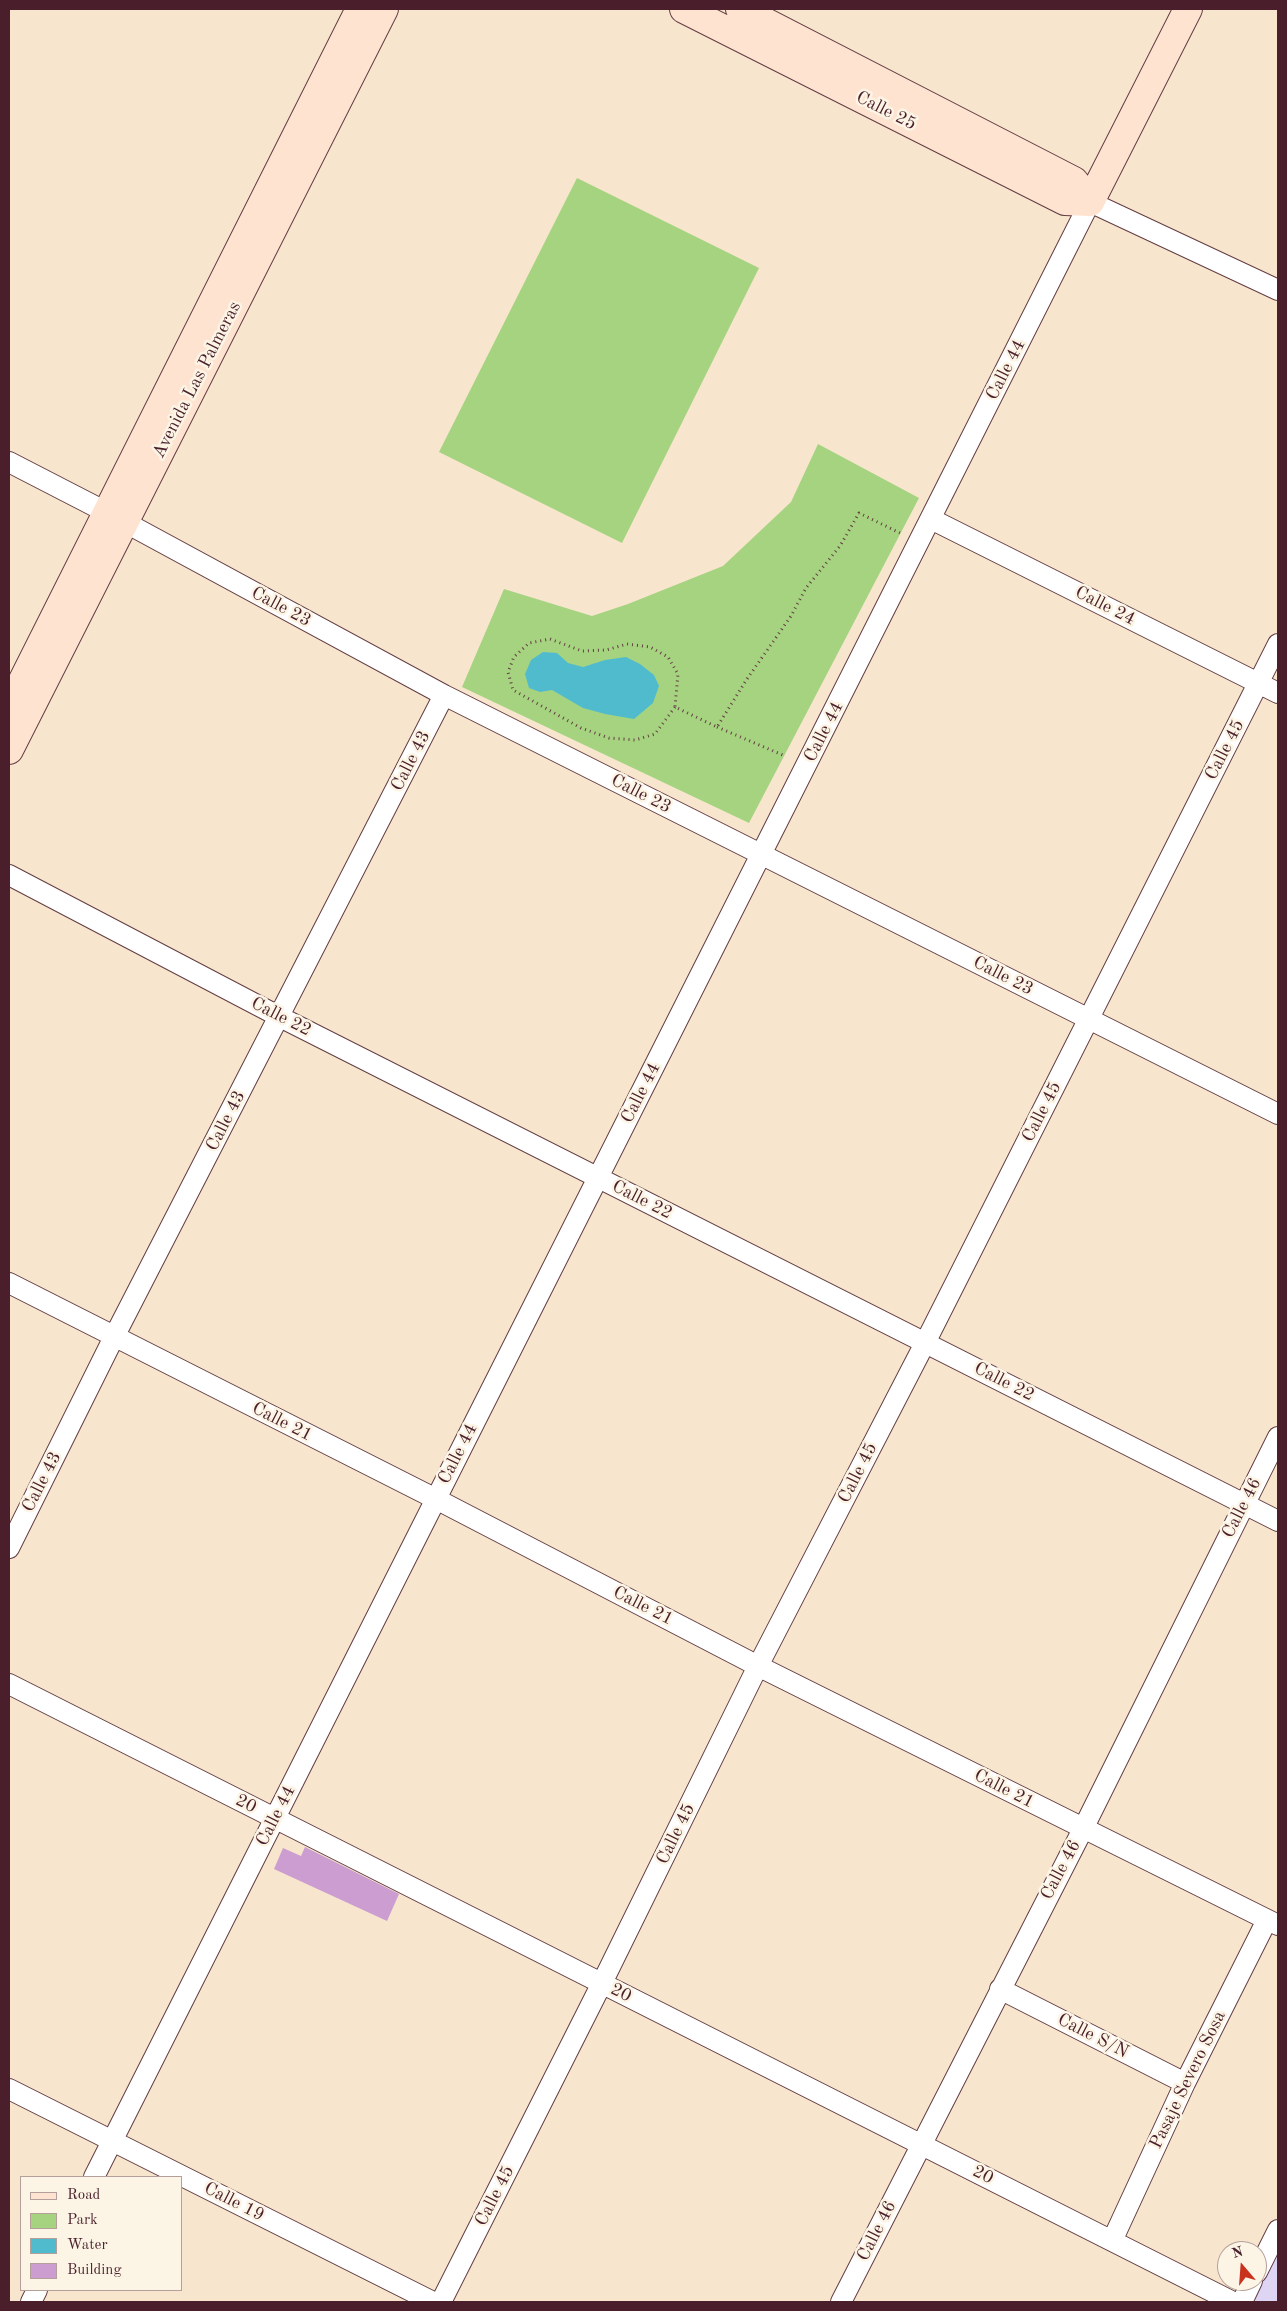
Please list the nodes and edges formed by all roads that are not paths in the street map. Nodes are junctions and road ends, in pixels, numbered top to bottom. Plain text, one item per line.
1 (360, 9) edge
2 (384, 9) edge
3 (684, 9) edge
4 (740, 9) edge
5 (1188, 9) edge
6 (1090, 202) junction
7 (1278, 290) edge
8 (9, 462) edge
9 (115, 517) junction
10 (931, 519) junction
11 (1278, 644) edge
12 (1258, 683) junction
13 (1278, 694) edge
14 (444, 695) junction
15 (9, 708) edge
16 (9, 750) edge
17 (762, 855) junction
18 (9, 874) edge
19 (280, 1017) junction
20 (1089, 1019) junction
21 (1278, 1114) edge
22 (598, 1178) junction
23 (9, 1284) edge
24 (114, 1337) junction
25 (925, 1343) junction
26 (1278, 1437) edge
27 (436, 1499) junction
28 (1244, 1504) junction
29 (1278, 1521) edge
30 (9, 1548) edge
31 (758, 1666) junction
32 (9, 1684) edge
33 (275, 1818) junction
34 (1083, 1829) junction
35 (1273, 1923) edge
36 (602, 1983) junction
37 (1000, 1988) junction
38 (1185, 2083) junction
39 (9, 2088) edge
40 (112, 2141) junction
41 (921, 2144) junction
42 (94, 2176) edge
43 (182, 2176) edge
44 (182, 2176) edge
45 (1278, 2230) edge
46 (1112, 2241) junction
47 (1267, 2252) edge
48 (433, 2302) edge
49 (441, 2302) edge
50 (841, 2302) edge
51 (1233, 2302) edge

1 - 9 main road, Avenida Las Palmeras
2 - 9 main road, Avenida Las Palmeras
3 - 6 main road, Calle 25
4 - 6 main road, Calle 25
5 - 6 main road, Calle 44
6 - 7 street, Calle 25
6 - 10 street, Calle 44
8 - 9 street, Calle 23
9 - 14 street, Calle 23
9 - 15 main road, Avenida Las Palmeras
9 - 16 main road, Avenida Las Palmeras
10 - 12 street, Calle 24
10 - 17 street, Calle 44
11 - 12 street, Calle 45
12 - 13 street, Calle 24
12 - 20 street, Calle 45
14 - 17 street, Calle 23
14 - 19 street, Calle 43
17 - 20 street, Calle 23
17 - 22 street, Calle 44
18 - 19 street, Calle 22
19 - 22 street, Calle 22
19 - 24 street, Calle 43
20 - 21 street, Calle 23
20 - 25 street, Calle 45
22 - 25 street, Calle 22
22 - 27 street, Calle 44
23 - 24 street, Calle 21
24 - 27 street, Calle 21
24 - 30 street, Calle 43
25 - 28 street, Calle 22
25 - 31 street, Calle 45
26 - 28 street, Calle 46
27 - 31 street, Calle 21
27 - 33 street, Calle 44
28 - 29 street, Calle 22
28 - 34 street, Calle 46
31 - 34 street, Calle 21
31 - 36 street, Calle 45
32 - 33 street, 20
33 - 36 street, 20
33 - 40 street, Calle 44
34 - 35 street, Calle 21
34 - 37 street, Calle 46
35 - 38 street, Pasaje Severo Sosa
36 - 41 street, 20
36 - 49 street, Calle 45
37 - 38 street, Calle S/N
37 - 41 street, Calle 46
38 - 46 street, Pasaje Severo Sosa
39 - 40 street, Calle 19
40 - 42 street, Calle 44
40 - 43 street, Calle 19
41 - 46 street, 20
41 - 50 street, Calle 46
44 - 48 street, Calle 19
45 - 47 street
46 - 51 street, 20

